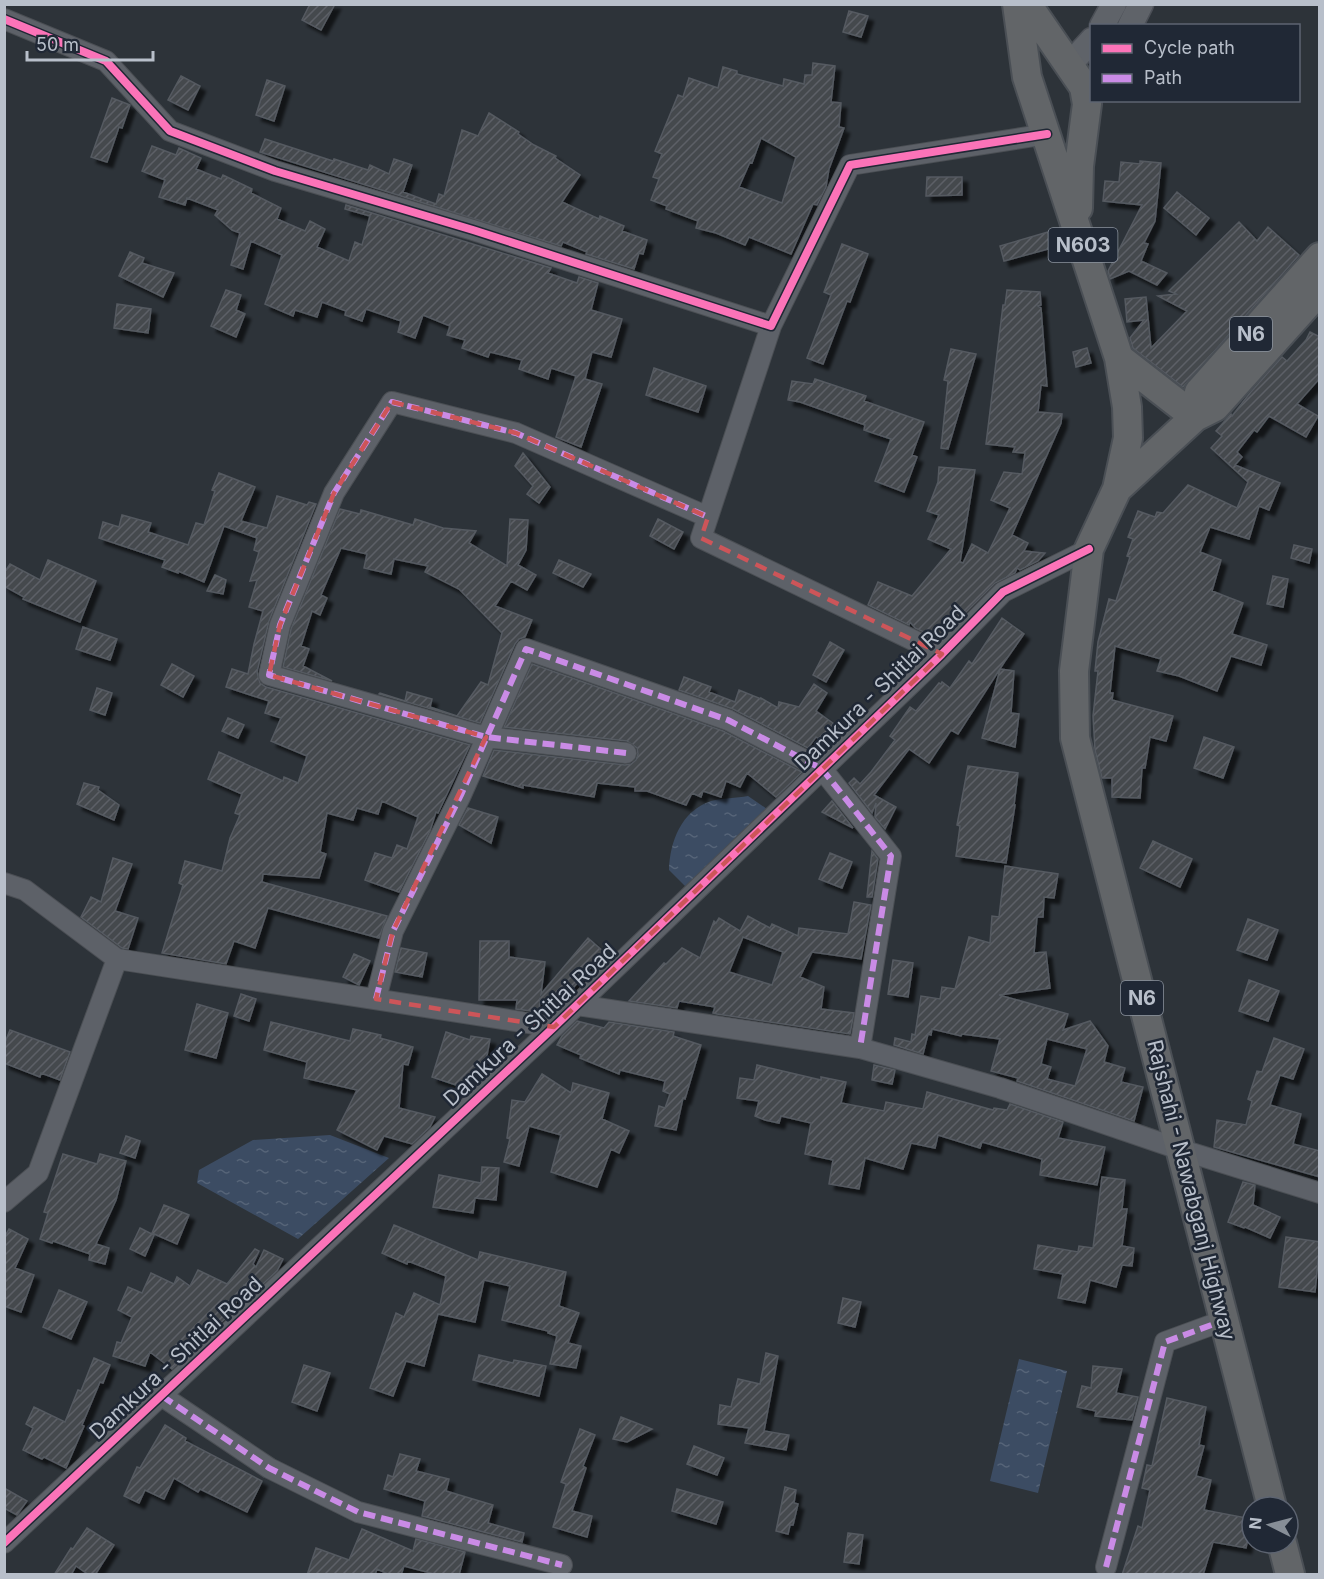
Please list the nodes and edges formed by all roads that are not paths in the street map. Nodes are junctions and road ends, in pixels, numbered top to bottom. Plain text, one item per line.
1 (1017, 4) edge
2 (1027, 4) edge
3 (1113, 4) edge
4 (1141, 4) edge
5 (4, 19) edge
6 (1103, 24) edge
7 (1131, 24) edge
8 (1090, 42) edge
9 (1070, 64) junction
10 (1028, 77) junction
11 (1090, 100) edge
12 (1047, 134) junction
13 (1077, 228) junction
14 (1320, 257) edge
15 (1320, 290) edge
16 (771, 326) junction
17 (1119, 358) junction
18 (1196, 417) junction
19 (1117, 489) junction
20 (708, 517) junction
21 (1089, 549) junction
22 (942, 654) junction
23 (486, 737) junction
24 (626, 753) dead end
25 (822, 769) junction
26 (4, 883) edge
27 (117, 958) junction
28 (376, 999) junction
29 (578, 1005) junction
30 (554, 1027) junction
31 (860, 1048) junction
32 (1182, 1150) junction
33 (1320, 1193) edge
34 (4, 1202) edge
35 (1225, 1320) junction
36 (162, 1396) junction
37 (1269, 1495) edge
38 (4, 1543) edge
39 (1285, 1555) edge
40 (562, 1565) dead end
41 (1106, 1567) dead end
42 (1290, 1575) edge

1 - 10 highway, N603
2 - 9 highway
3 - 6 main road
4 - 7 main road
5 - 16 street
8 - 9 main road
9 - 10 highway
9 - 11 highway
10 - 12 highway, N603
11 - 13 highway, N603
12 - 13 highway, N603
12 - 16 street
13 - 17 highway, N603
14 - 18 highway, N6
15 - 18 highway, N6
16 - 20 street
17 - 18 highway
17 - 19 highway, N603
18 - 19 highway, N6
19 - 21 highway, Rajshahi - Nawabganj Highway / N6
20 - 22 street
20 - 23 street
21 - 22 street, Damkura - Shitlai Road
21 - 32 highway, Rajshahi - Nawabganj Highway / N6
22 - 25 street, Damkura - Shitlai Road
23 - 24 street
23 - 25 street
23 - 28 street
25 - 29 street, Damkura - Shitlai Road
25 - 31 street
26 - 27 street
27 - 28 street
27 - 34 street
28 - 30 street
29 - 30 street, Damkura - Shitlai Road
29 - 31 street
30 - 36 street, Damkura - Shitlai Road
31 - 32 street
32 - 33 street
32 - 35 highway, Rajshahi - Nawabganj Highway / N6
35 - 37 highway, Rajshahi - Nawabganj Highway / N6
35 - 41 street
36 - 38 street, Damkura - Shitlai Road
36 - 40 street
39 - 42 highway

